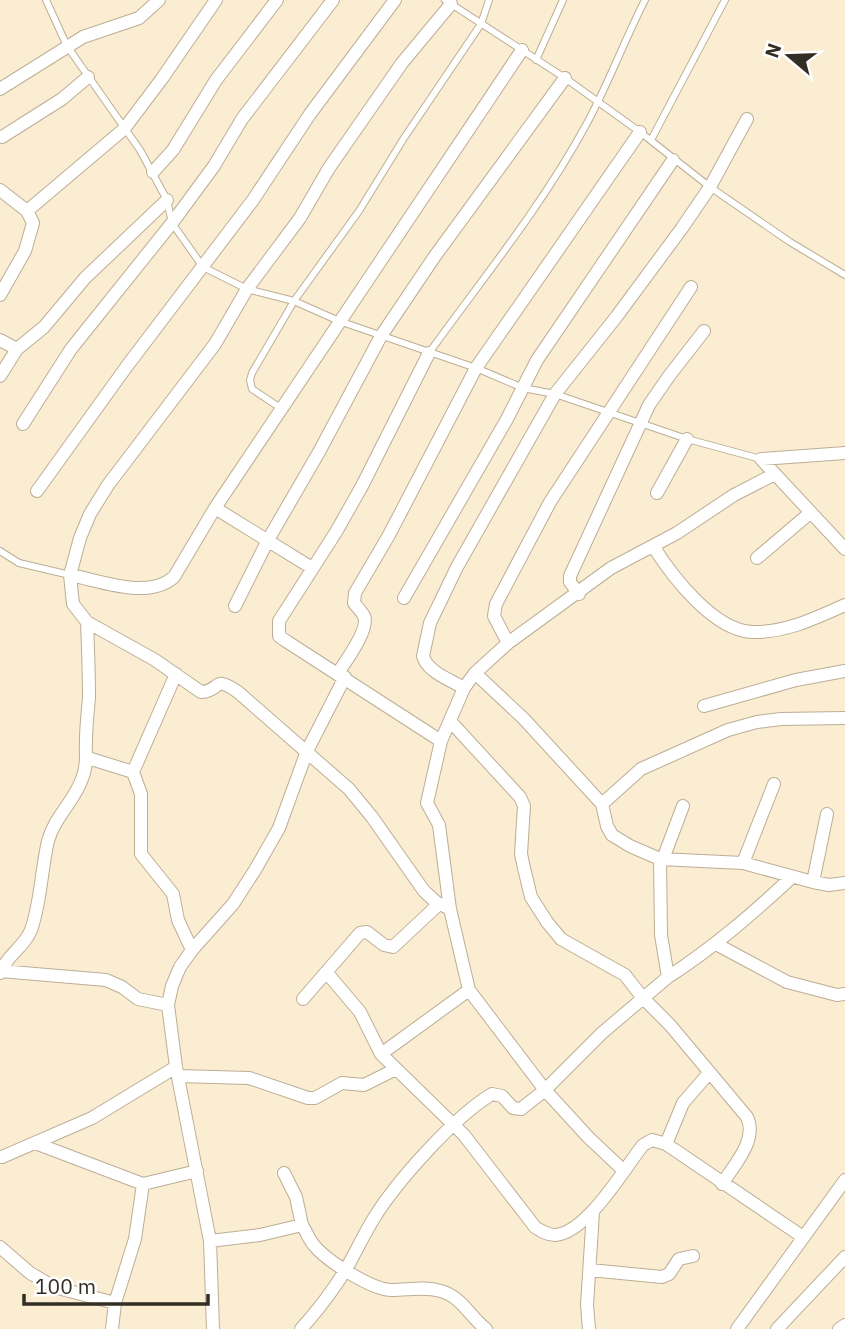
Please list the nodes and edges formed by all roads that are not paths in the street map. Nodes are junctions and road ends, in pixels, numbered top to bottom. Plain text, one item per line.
1 (46, 0) edge
2 (159, 0) edge
3 (216, 0) edge
4 (277, 0) edge
5 (333, 0) edge
6 (395, 0) edge
7 (489, 0) edge
8 (563, 0) edge
9 (645, 0) edge
10 (724, 0) edge
11 (448, 2) edge
12 (481, 24) junction
13 (67, 46) junction
14 (522, 50) junction
15 (536, 60) junction
16 (88, 77) junction
17 (565, 78) junction
18 (0, 89) edge
19 (598, 103) junction
20 (747, 120) dead end
21 (124, 128) junction
22 (640, 132) junction
23 (2, 137) dead end
24 (651, 140) junction
25 (673, 160) junction
26 (153, 172) junction
27 (710, 187) junction
28 (0, 190) edge
29 (167, 200) junction
30 (27, 211) junction
31 (172, 223) junction
32 (203, 267) junction
33 (845, 275) edge
34 (691, 287) dead end
35 (247, 289) junction
36 (0, 295) edge
37 (295, 301) junction
38 (339, 321) junction
39 (704, 331) dead end
40 (382, 336) junction
41 (0, 340) edge
42 (17, 349) junction
43 (429, 353) junction
44 (476, 368) junction
45 (0, 376) edge
46 (523, 388) junction
47 (555, 394) junction
48 (282, 409) junction
49 (609, 412) junction
50 (23, 424) dead end
51 (642, 424) junction
52 (687, 439) junction
53 (845, 453) edge
54 (761, 459) junction
55 (773, 475) junction
56 (37, 491) dead end
57 (657, 493) dead end
58 (215, 508) junction
59 (810, 513) junction
60 (268, 540) junction
61 (653, 546) junction
62 (844, 547) edge
63 (0, 551) edge
64 (757, 558) dead end
65 (312, 568) junction
66 (70, 575) junction
67 (579, 594) junction
68 (404, 598) dead end
69 (845, 605) edge
70 (235, 606) dead end
71 (87, 622) junction
72 (508, 643) junction
73 (845, 671) edge
74 (475, 673) junction
75 (176, 674) junction
76 (342, 675) junction
77 (464, 688) junction
78 (704, 706) dead end
79 (845, 718) edge
80 (451, 722) junction
81 (441, 741) junction
82 (307, 751) junction
83 (88, 758) junction
84 (133, 772) junction
85 (774, 784) dead end
86 (602, 804) junction
87 (683, 806) dead end
88 (827, 814) dead end
89 (661, 859) junction
90 (743, 863) junction
91 (792, 877) junction
92 (813, 882) junction
93 (845, 883) edge
94 (444, 906) junction
95 (716, 944) junction
96 (192, 950) junction
97 (0, 972) edge
98 (327, 973) junction
99 (668, 977) junction
100 (469, 990) junction
101 (845, 994) edge
102 (642, 998) junction
103 (303, 999) dead end
104 (168, 1005) junction
105 (381, 1054) junction
106 (396, 1069) junction
107 (177, 1071) junction
108 (709, 1073) junction
109 (545, 1090) junction
110 (454, 1125) junction
111 (35, 1143) junction
112 (666, 1144) junction
113 (1, 1158) edge
114 (623, 1170) junction
115 (197, 1171) junction
116 (284, 1173) dead end
117 (845, 1180) edge
118 (143, 1184) junction
119 (722, 1184) junction
120 (593, 1212) junction
121 (302, 1225) junction
122 (803, 1237) junction
123 (209, 1241) junction
124 (0, 1247) edge
125 (692, 1256) dead end
126 (845, 1257) edge
127 (345, 1270) junction
128 (590, 1270) junction
129 (115, 1303) junction
130 (845, 1325) edge
131 (112, 1329) edge
132 (214, 1329) edge
133 (301, 1329) edge
134 (486, 1329) edge
135 (589, 1329) edge
136 (737, 1329) edge
137 (777, 1329) edge
138 (839, 1329) edge

1 - 13 lane
2 - 13 street
3 - 21 street
4 - 26 street
5 - 31 street
6 - 32 street
7 - 12 lane
8 - 15 lane
9 - 19 lane
10 - 24 lane
11 - 12 lane
11 - 35 street
12 - 14 lane
12 - 37 lane
13 - 16 lane
13 - 18 street
14 - 15 lane
14 - 38 street
15 - 17 lane
16 - 21 lane
16 - 23 street
17 - 19 lane
17 - 40 street
19 - 22 lane
19 - 43 lane
20 - 27 street
21 - 26 lane
21 - 30 street
22 - 24 lane
22 - 44 street
24 - 25 lane
25 - 27 lane
25 - 46 street
26 - 29 lane
27 - 33 lane
27 - 47 street
28 - 30 street
29 - 31 lane
29 - 42 street
30 - 36 street
31 - 32 lane
31 - 50 street
32 - 35 lane
32 - 56 street
34 - 49 street
35 - 37 lane
35 - 66 street
37 - 38 lane
37 - 48 lane
38 - 40 lane
38 - 48 street
39 - 51 street
40 - 43 lane
40 - 60 street
41 - 42 street
42 - 45 street
43 - 44 lane
43 - 65 street
44 - 46 lane
44 - 76 street
46 - 47 lane
46 - 68 street
47 - 49 lane
47 - 77 street
48 - 58 street
49 - 51 lane
49 - 72 street
51 - 52 lane
51 - 67 street
52 - 54 lane
52 - 57 street
53 - 54 street
54 - 55 street
55 - 59 street
55 - 61 street
58 - 60 street
58 - 66 street
59 - 62 street
59 - 64 street
60 - 65 street
60 - 70 street
61 - 67 street
61 - 69 street
63 - 66 lane
65 - 76 street
66 - 71 street
67 - 72 street
71 - 75 street
71 - 83 street
72 - 74 street
73 - 78 street
74 - 77 street
74 - 86 street
75 - 82 street
75 - 84 street
76 - 81 street
76 - 82 street
77 - 80 street
79 - 86 street
80 - 81 street
80 - 102 street
81 - 94 street
82 - 94 street
82 - 96 street
83 - 84 street
83 - 97 street
84 - 96 street
85 - 90 street
86 - 89 street
87 - 89 street
88 - 92 street
89 - 90 street
89 - 99 street
90 - 91 street
91 - 92 street
91 - 95 street
92 - 93 street
94 - 98 street
94 - 100 street
95 - 99 street
95 - 101 street
96 - 104 street
97 - 104 street
98 - 103 street
98 - 105 street
99 - 102 street
100 - 105 street
100 - 109 street
102 - 108 street
102 - 109 street
104 - 107 street
105 - 106 street
106 - 107 street
106 - 110 street
107 - 111 street
107 - 115 street
108 - 112 street
108 - 119 street
109 - 110 street
109 - 114 street
110 - 120 street
110 - 127 street
111 - 113 street
111 - 118 street
112 - 114 street
112 - 119 street
114 - 120 street
115 - 118 street
115 - 123 street
116 - 121 street
117 - 122 street
118 - 129 street
119 - 122 street
120 - 128 street
121 - 123 street
121 - 127 street
122 - 136 street
123 - 132 street
124 - 129 street
125 - 128 street
126 - 137 street
127 - 133 street
127 - 134 street
128 - 135 street
129 - 131 street
130 - 138 street

